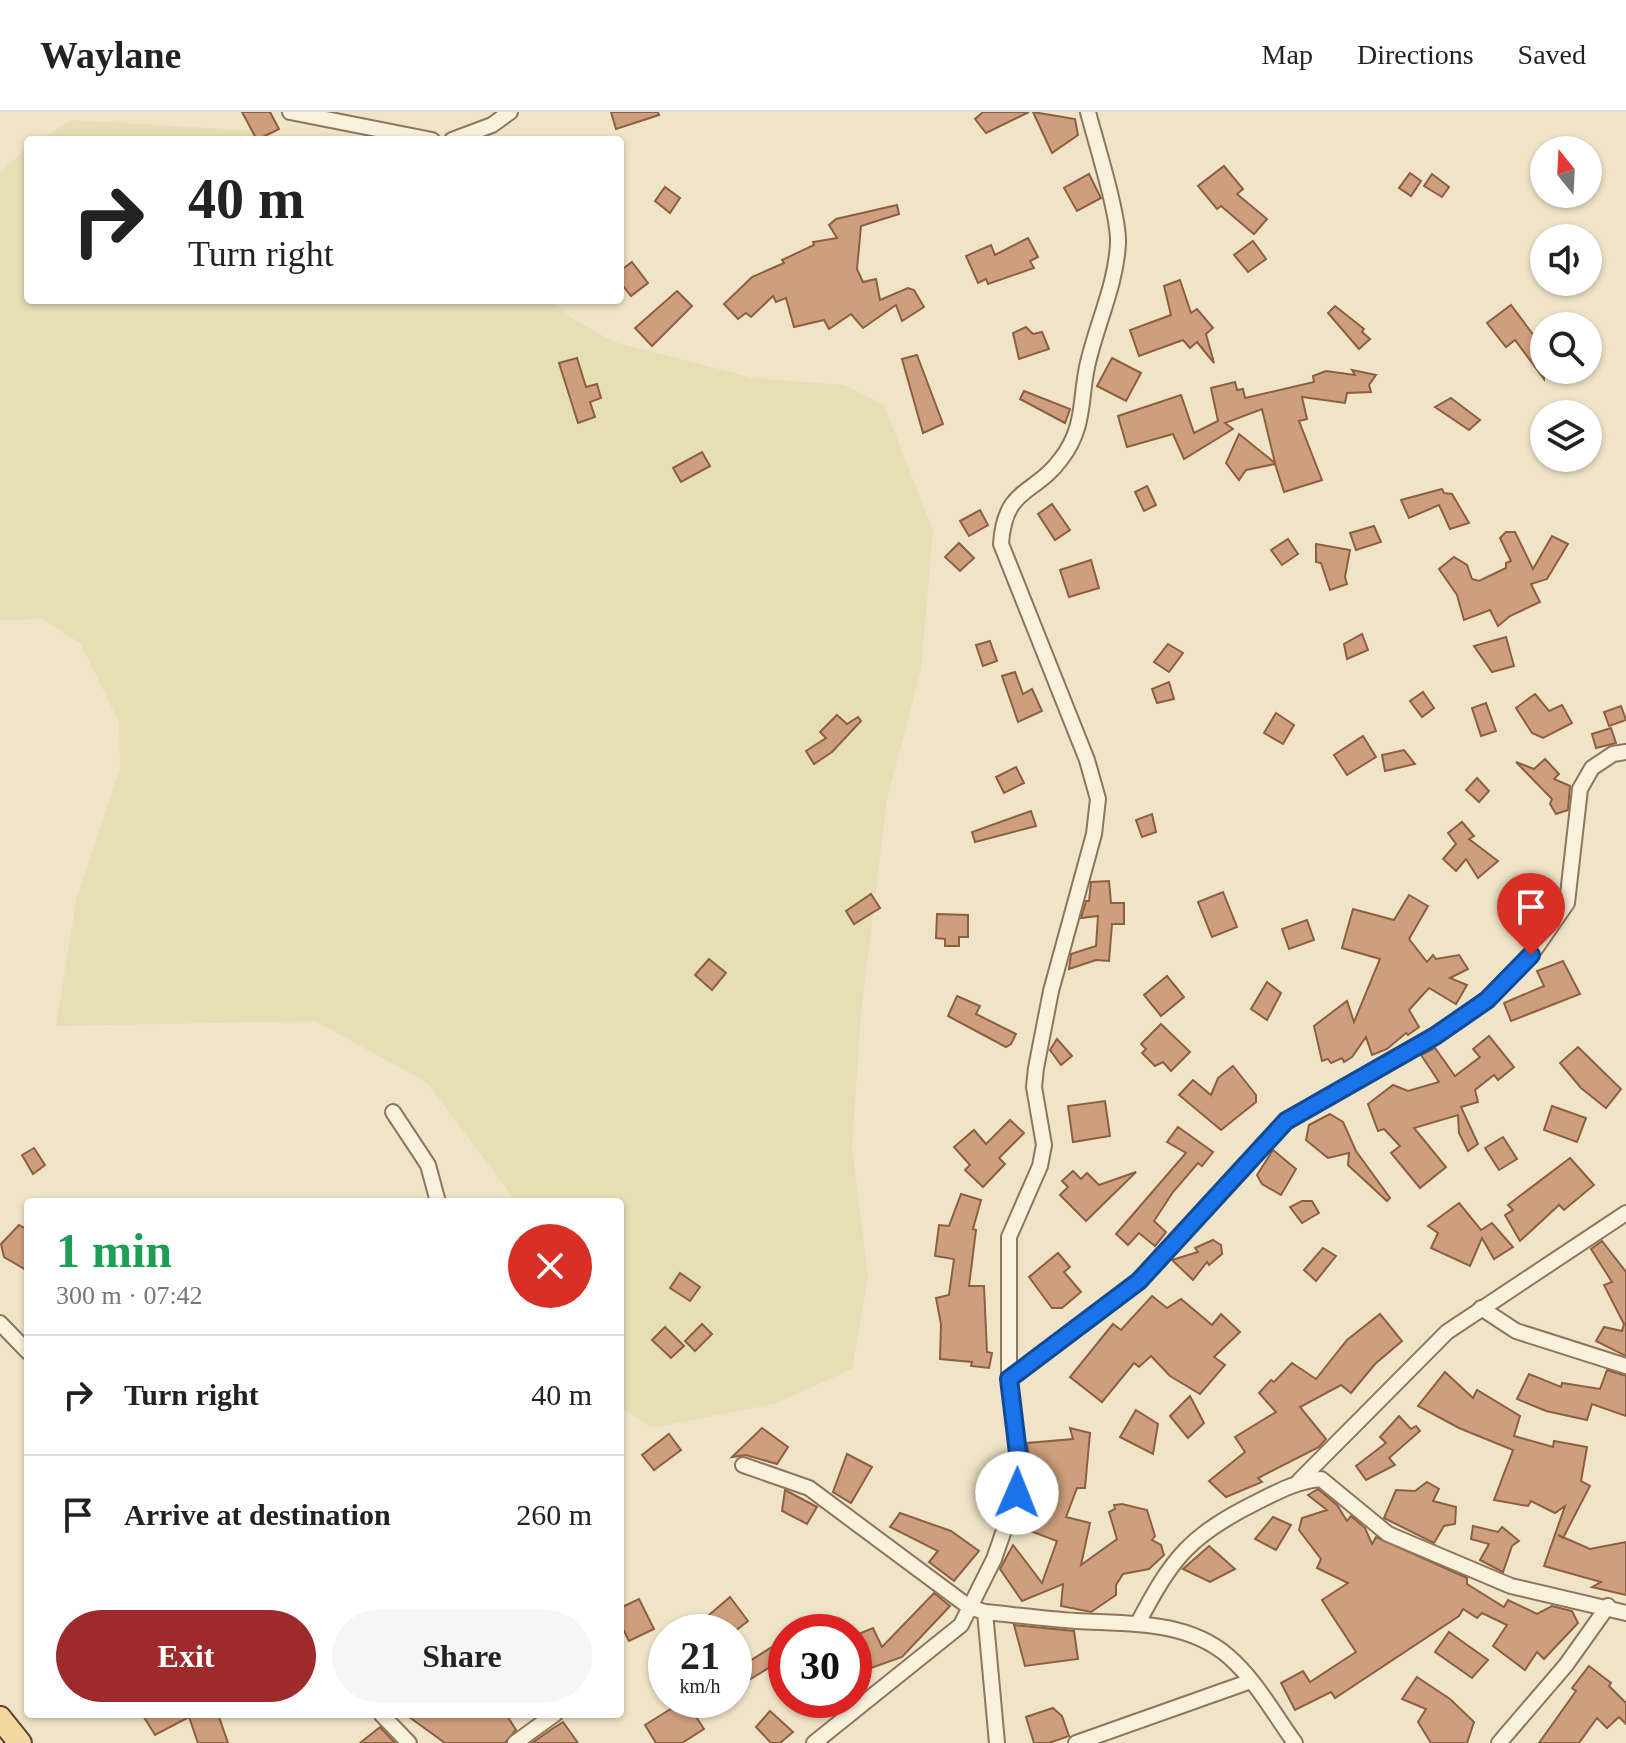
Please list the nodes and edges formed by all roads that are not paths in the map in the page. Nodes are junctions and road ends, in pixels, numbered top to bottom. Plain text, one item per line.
1 (290, 112) edge
2 (510, 112) edge
3 (1088, 112) edge
4 (412, 136) edge
5 (463, 136) edge
6 (1626, 752) edge
7 (393, 1112) dead end
8 (437, 1198) edge
9 (1626, 1213) edge
10 (1481, 1308) junction
11 (0, 1323) edge
12 (24, 1348) edge
13 (1626, 1366) edge
14 (1009, 1379) junction
15 (743, 1465) dead end
16 (1299, 1481) junction
17 (1608, 1606) junction
18 (969, 1607) junction
19 (985, 1612) junction
20 (1626, 1613) edge
21 (1138, 1623) junction
22 (1251, 1681) junction
23 (0, 1718) edge
24 (385, 1718) edge
25 (549, 1718) edge
26 (20, 1743) edge
27 (409, 1743) edge
28 (515, 1743) edge
29 (814, 1743) edge
30 (997, 1743) edge
31 (1076, 1743) edge
32 (1295, 1743) edge
33 (1499, 1743) edge

1 - 4 street
2 - 5 street
3 - 14 street
6 - 14 street
7 - 8 street
9 - 10 street
10 - 13 street
10 - 16 street
11 - 12 street
14 - 18 street
15 - 18 street
16 - 17 street
16 - 21 street
17 - 20 street
17 - 33 street
18 - 19 street
18 - 29 street
19 - 21 street
19 - 30 street
21 - 22 street
22 - 31 street
22 - 32 street
23 - 26 main road
24 - 27 street
25 - 28 street

